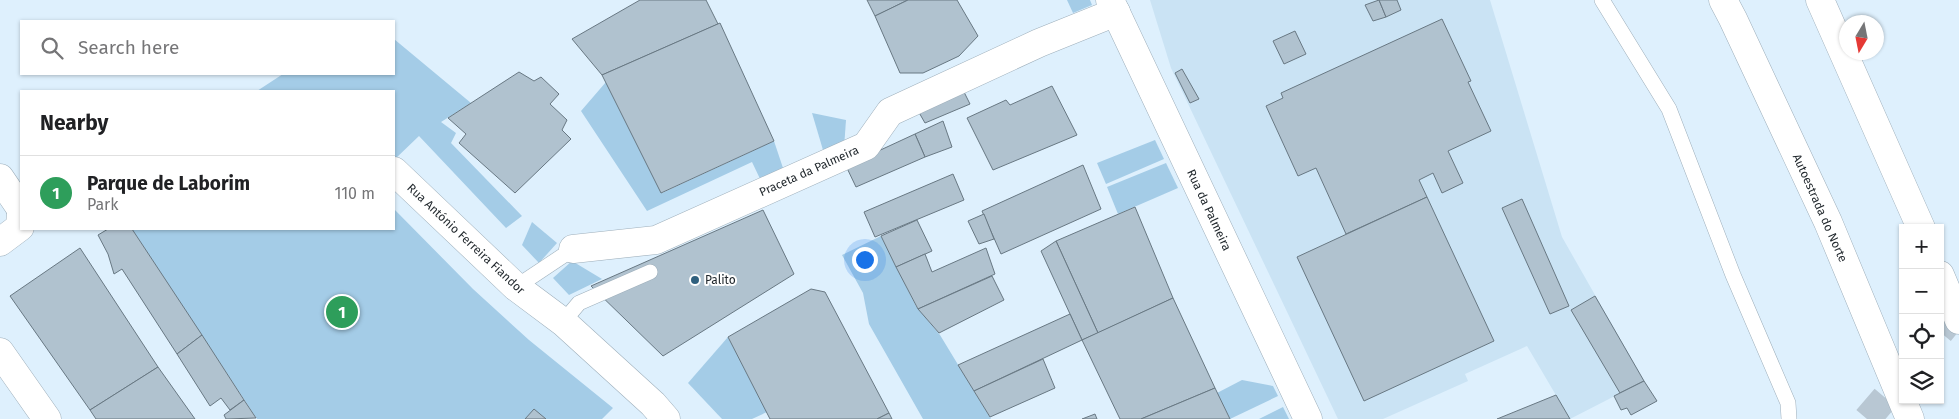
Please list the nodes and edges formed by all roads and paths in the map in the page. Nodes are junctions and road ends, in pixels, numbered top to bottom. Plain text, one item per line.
1 (1602, 0) edge
2 (1723, 0) edge
3 (1820, 0) edge
4 (1113, 6) edge
5 (395, 172) edge
6 (0, 178) edge
7 (20, 208) edge
8 (1918, 224) edge
9 (20, 227) edge
10 (0, 242) edge
11 (573, 249) joint
12 (650, 272) dead end
13 (1944, 284) edge
14 (516, 287) junction
15 (1959, 320) edge
16 (563, 322) junction
17 (2, 359) edge
18 (47, 419) edge
19 (666, 419) edge
20 (1308, 419) edge
21 (1789, 419) edge
22 (1910, 419) edge

1 - 21 lane
2 - 22 main road, Autoestrada do Norte
3 - 8 main road
4 - 11 main road, Praceta da Palmeira
4 - 20 main road, Rua da Palmeira
5 - 14 main road, Rua António Ferreira Fiandor
6 - 7 main road
9 - 10 main road
11 - 14 lane, Praceta da Palmeira
12 - 16 lane
13 - 15 main road
14 - 16 main road, Rua António Ferreira Fiandor
16 - 19 main road, Rua António Ferreira Fiandor
17 - 18 main road

